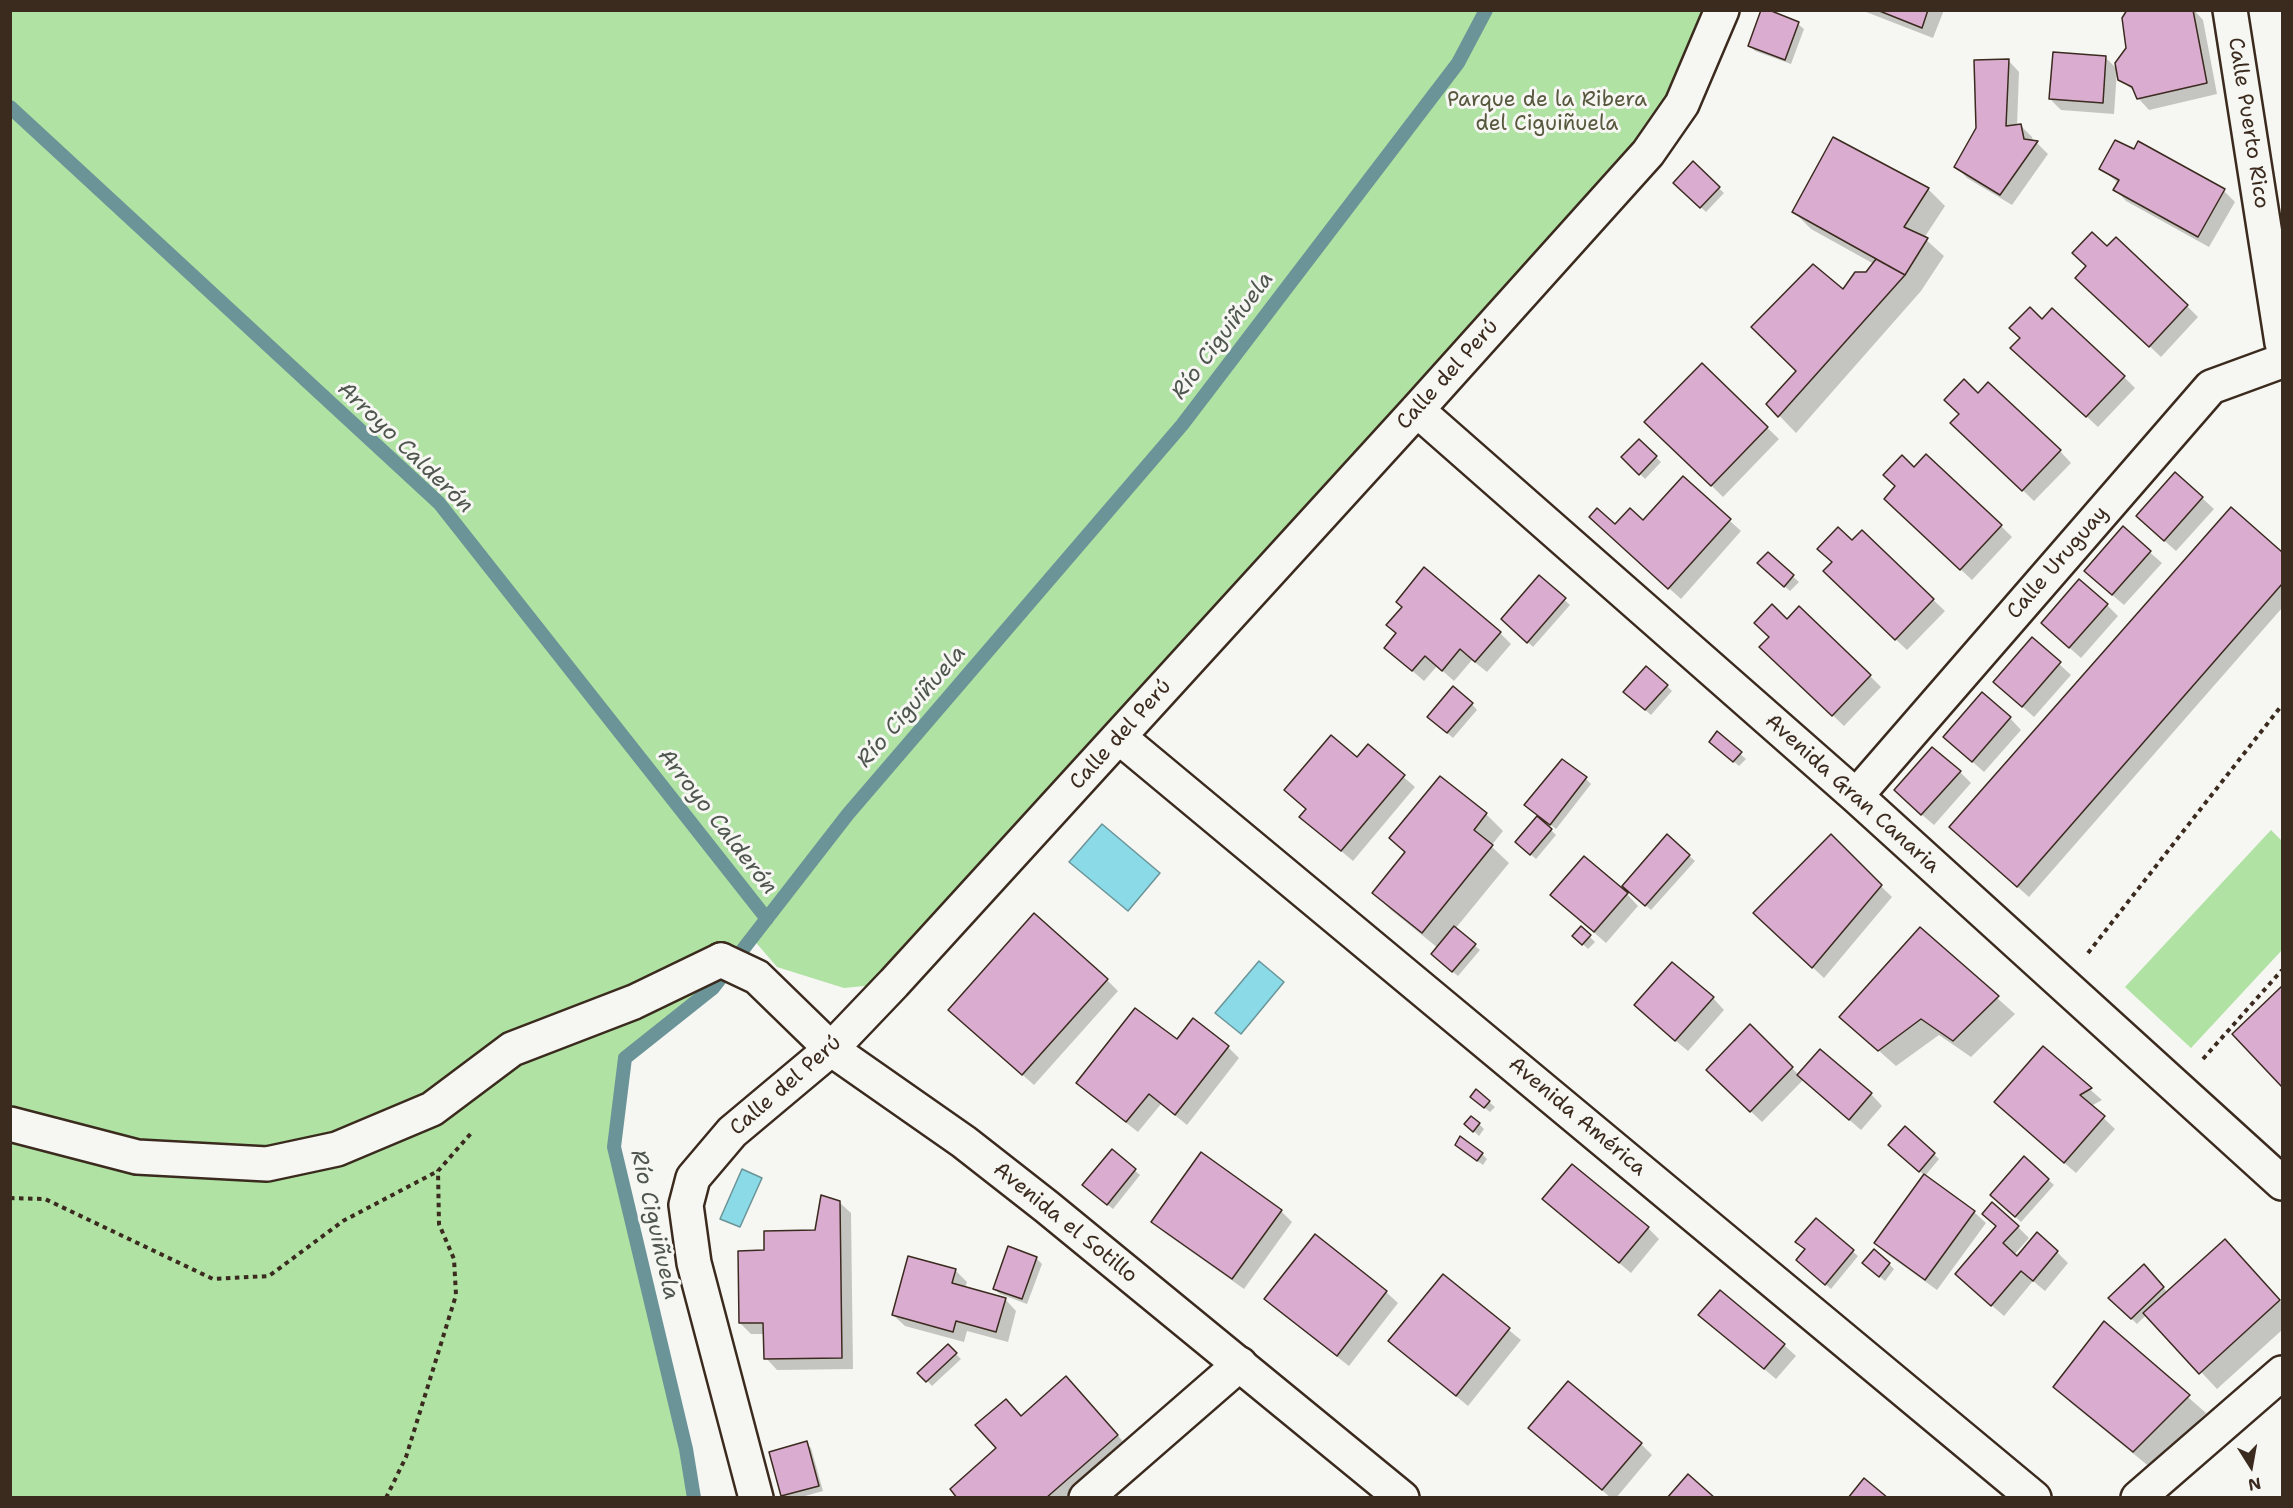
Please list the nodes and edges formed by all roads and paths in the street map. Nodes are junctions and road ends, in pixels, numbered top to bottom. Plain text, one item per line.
1 (1722, 10) edge
2 (2230, 10) edge
3 (2283, 343) edge
4 (2283, 361) edge
5 (1417, 410) junction
6 (2283, 705) edge
7 (1119, 737) junction
8 (1856, 796) junction
9 (2283, 970) edge
10 (2063, 984) junction
11 (831, 1049) junction
12 (2177, 1087) junction
13 (10, 1125) edge
14 (474, 1129) dead end
15 (438, 1171) junction
16 (2283, 1183) edge
17 (10, 1198) edge
18 (1240, 1364) junction
19 (2283, 1373) edge
20 (386, 1497) edge
21 (756, 1497) edge
22 (1086, 1497) edge
23 (1402, 1497) edge
24 (2034, 1497) edge
25 (2138, 1497) edge

1 - 5 street, Calle del Perú
2 - 3 street, Calle Puerto Rico
4 - 8 street, Calle Uruguay
5 - 7 street, Calle del Perú
5 - 8 street, Avenida Gran Canaria
6 - 10 path
7 - 11 street, Calle del Perú
7 - 24 street, Avenida América
8 - 10 street, Avenida Gran Canaria
9 - 12 path
10 - 12 street, Avenida Gran Canaria
11 - 13 street, Avenida el Sotillo
11 - 18 street, Avenida el Sotillo
11 - 21 street, Calle del Perú
12 - 16 street, Avenida Gran Canaria
14 - 15 path
15 - 17 path
15 - 20 path
18 - 22 street
18 - 23 street, Avenida el Sotillo
19 - 25 street

